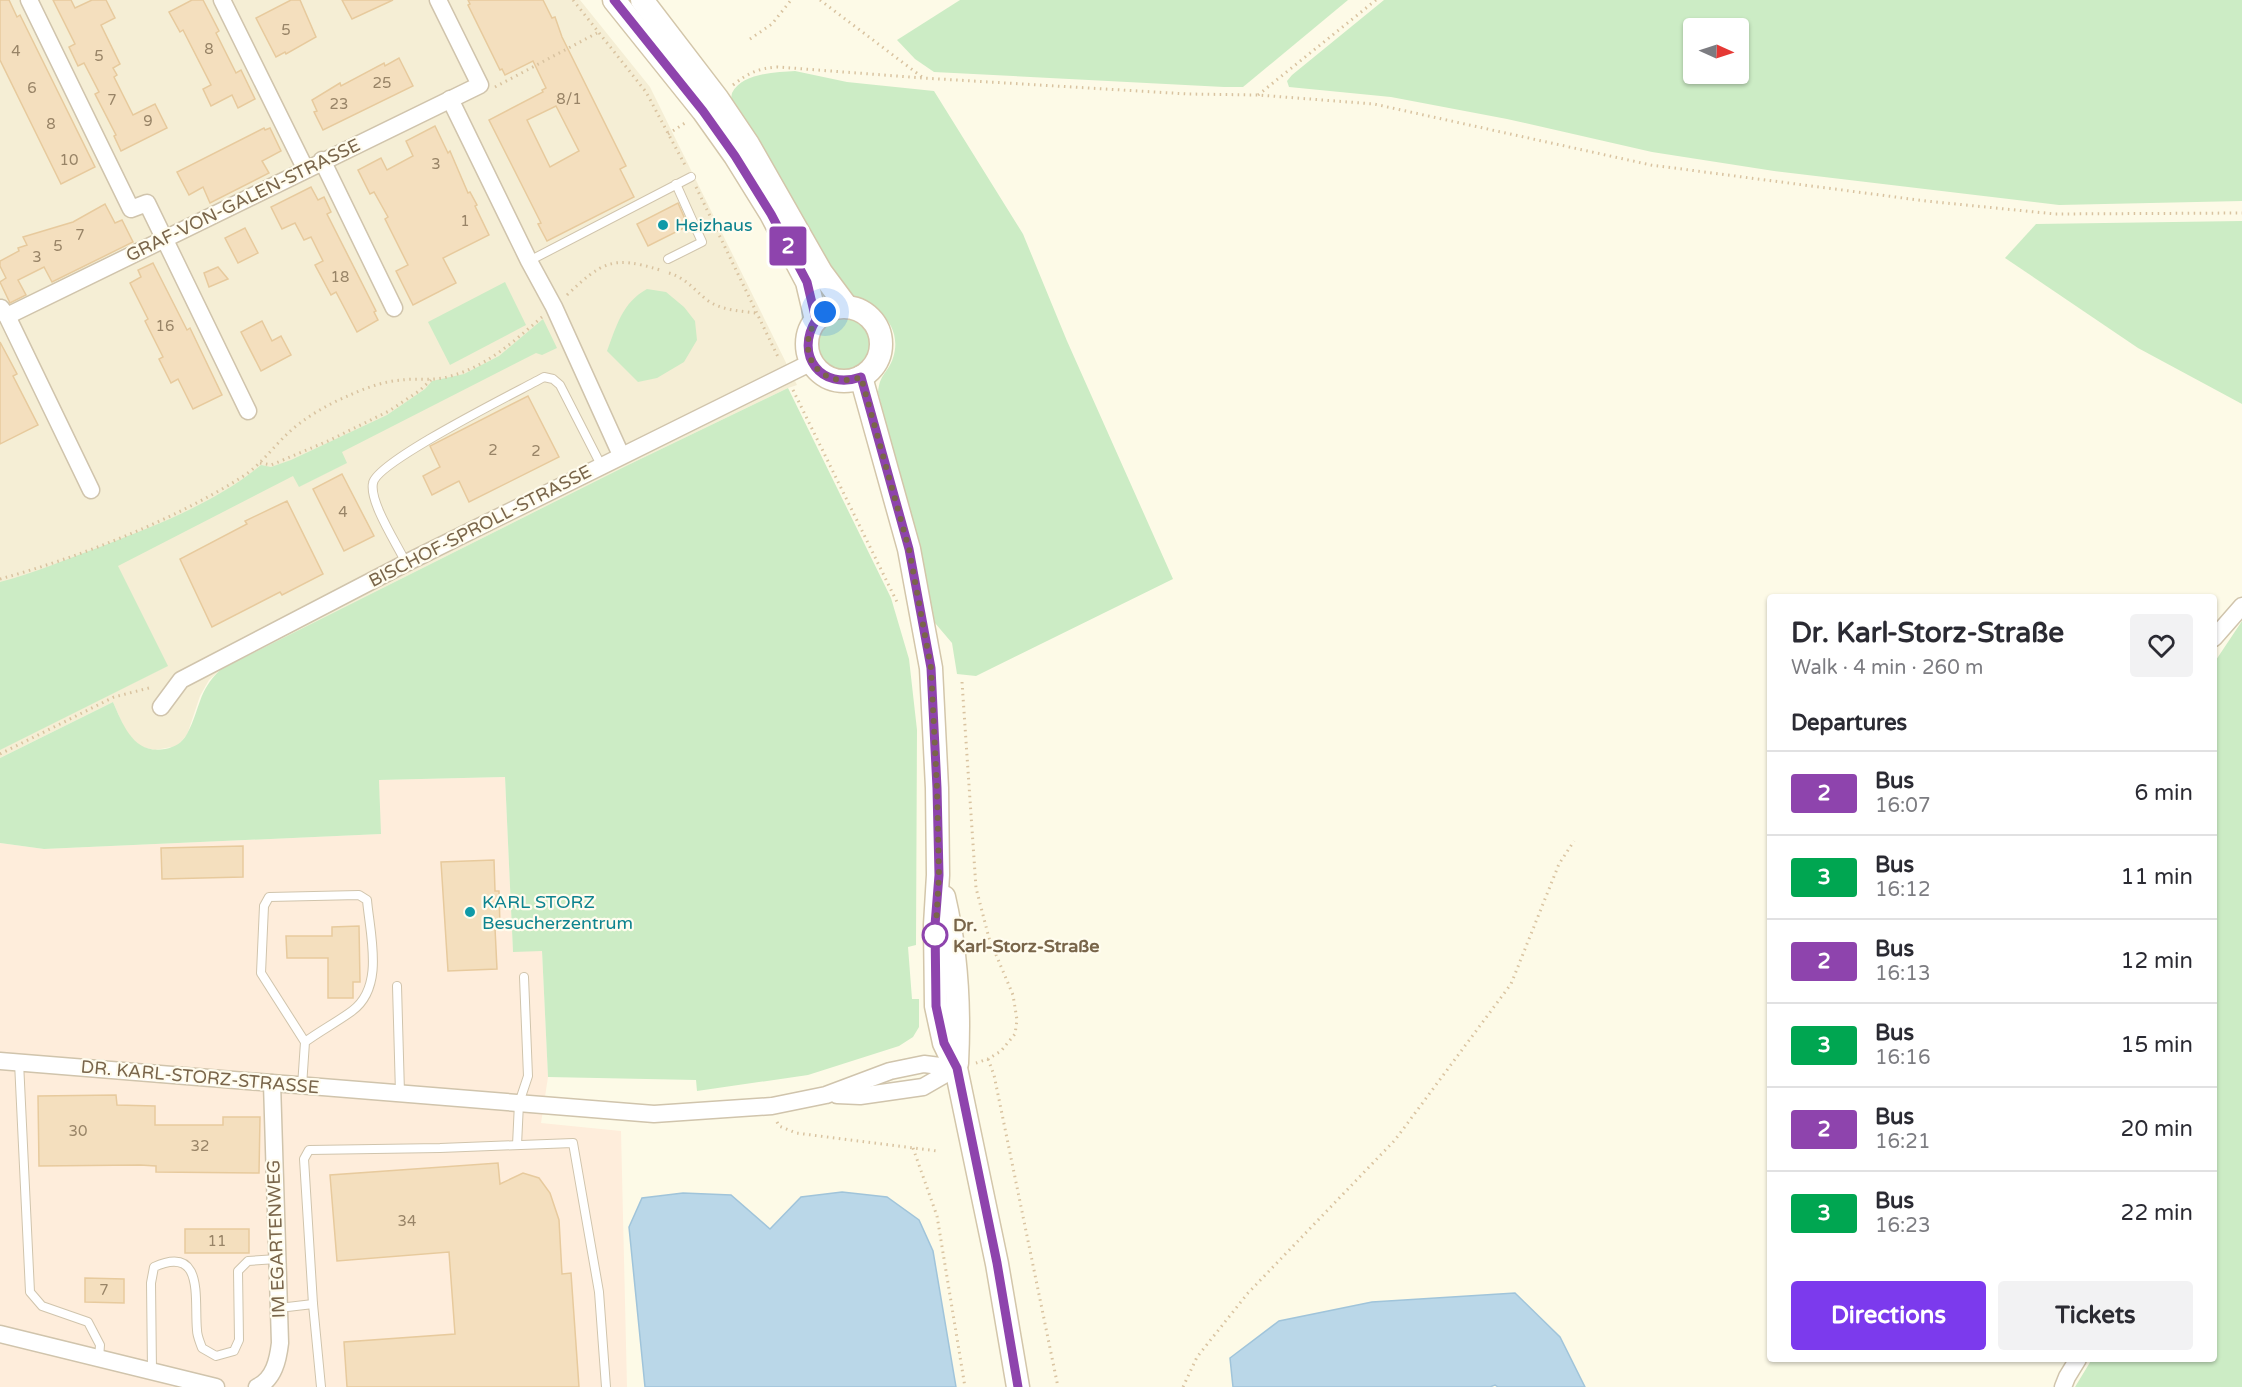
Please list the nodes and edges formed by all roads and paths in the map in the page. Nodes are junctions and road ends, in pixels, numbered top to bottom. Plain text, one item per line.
1 (29, 0) edge
2 (222, 0) edge
3 (438, 0) edge
4 (573, 0) edge
5 (614, 0) edge
6 (642, 0) edge
7 (791, 0) edge
8 (820, 0) edge
9 (1376, 0) edge
10 (597, 33) junction
11 (750, 39) dead end
12 (923, 78) junction
13 (480, 85) junction
14 (1258, 95) junction
15 (450, 99) junction
16 (710, 104) junction
17 (668, 134) junction
18 (322, 160) junction
19 (305, 168) junction
20 (691, 177) junction
21 (676, 184) junction
22 (2242, 213) edge
23 (165, 238) junction
24 (668, 259) dead end
25 (529, 261) junction
26 (554, 307) junction
27 (847, 307) junction
28 (394, 308) dead end
29 (3, 311) edge
30 (756, 312) junction
31 (816, 320) junction
32 (812, 362) junction
33 (786, 375) junction
34 (861, 377) junction
35 (432, 379) junction
36 (248, 411) dead end
37 (621, 455) junction
38 (260, 463) junction
39 (601, 465) junction
40 (91, 490) dead end
41 (406, 563) junction
42 (0, 579) edge
43 (2242, 606) edge
44 (900, 608) dead end
45 (2217, 635) edge
46 (181, 680) junction
47 (962, 682) dead end
48 (161, 707) dead end
49 (0, 754) edge
50 (1574, 841) dead end
51 (524, 977) dead end
52 (397, 986) dead end
53 (305, 1042) junction
54 (988, 1059) junction
55 (0, 1061) edge
56 (19, 1062) junction
57 (967, 1065) junction
58 (272, 1083) junction
59 (302, 1086) junction
60 (400, 1093) junction
61 (519, 1103) junction
62 (771, 1106) junction
63 (517, 1145) junction
64 (913, 1148) junction
65 (938, 1151) dead end
66 (277, 1259) junction
67 (313, 1304) junction
68 (279, 1308) junction
69 (0, 1334) edge
70 (99, 1358) junction
71 (2076, 1362) edge
72 (152, 1371) junction
73 (216, 1387) edge
74 (257, 1387) edge
75 (321, 1387) edge
76 (606, 1387) edge
77 (965, 1387) edge
78 (1018, 1387) edge
79 (1058, 1387) edge
80 (1183, 1387) edge
81 (2063, 1387) edge

1 - 23 street
2 - 19 street
3 - 13 street
4 - 10 path
5 - 16 street
6 - 16 street
7 - 11 path
8 - 12 path
9 - 14 path
10 - 13 path
10 - 17 path
12 - 14 path
12 - 16 path
13 - 15 street, GRAF-VON-GALEN-STRASSE
14 - 22 path
15 - 18 street, GRAF-VON-GALEN-STRASSE
15 - 25 street
16 - 17 path
16 - 27 street
16 - 31 street
17 - 20 path
18 - 19 street, GRAF-VON-GALEN-STRASSE
18 - 28 street
19 - 23 street, GRAF-VON-GALEN-STRASSE
20 - 21 lane
20 - 30 path
21 - 24 lane
21 - 25 lane
23 - 29 street, GRAF-VON-GALEN-STRASSE
23 - 36 street
25 - 26 street
26 - 30 path
26 - 35 path
26 - 37 street
27 - 31 street
27 - 34 street
29 - 40 street
30 - 33 path
31 - 32 street
32 - 33 street, BISCHOF-SPROLL-STRASSE
32 - 34 street
33 - 37 street, BISCHOF-SPROLL-STRASSE
33 - 44 path
34 - 57 street
35 - 38 path
35 - 38 path
37 - 39 street, BISCHOF-SPROLL-STRASSE
38 - 42 path
39 - 41 street, BISCHOF-SPROLL-STRASSE
39 - 41 lane
41 - 46 street, BISCHOF-SPROLL-STRASSE
43 - 45 street
46 - 48 street, BISCHOF-SPROLL-STRASSE
46 - 49 path
47 - 54 path
50 - 80 path
51 - 61 lane
52 - 60 lane
53 - 53 lane
53 - 59 lane
54 - 57 path
54 - 79 path
55 - 56 street, DR. KARL-STORZ-STRASSE
56 - 58 street, DR. KARL-STORZ-STRASSE
56 - 70 lane
57 - 62 street, DR. KARL-STORZ-STRASSE
57 - 78 street
58 - 59 street, DR. KARL-STORZ-STRASSE
58 - 66 street, IM EGARTENWEG
59 - 60 street, DR. KARL-STORZ-STRASSE
60 - 61 street, DR. KARL-STORZ-STRASSE
61 - 62 street, DR. KARL-STORZ-STRASSE
61 - 63 lane
62 - 64 path
63 - 67 lane
63 - 76 lane
64 - 65 path
64 - 77 path
66 - 68 street, IM EGARTENWEG
66 - 72 lane
67 - 68 lane
67 - 75 lane
68 - 74 street, IM EGARTENWEG
69 - 70 street
70 - 72 street
71 - 81 street
72 - 73 street

